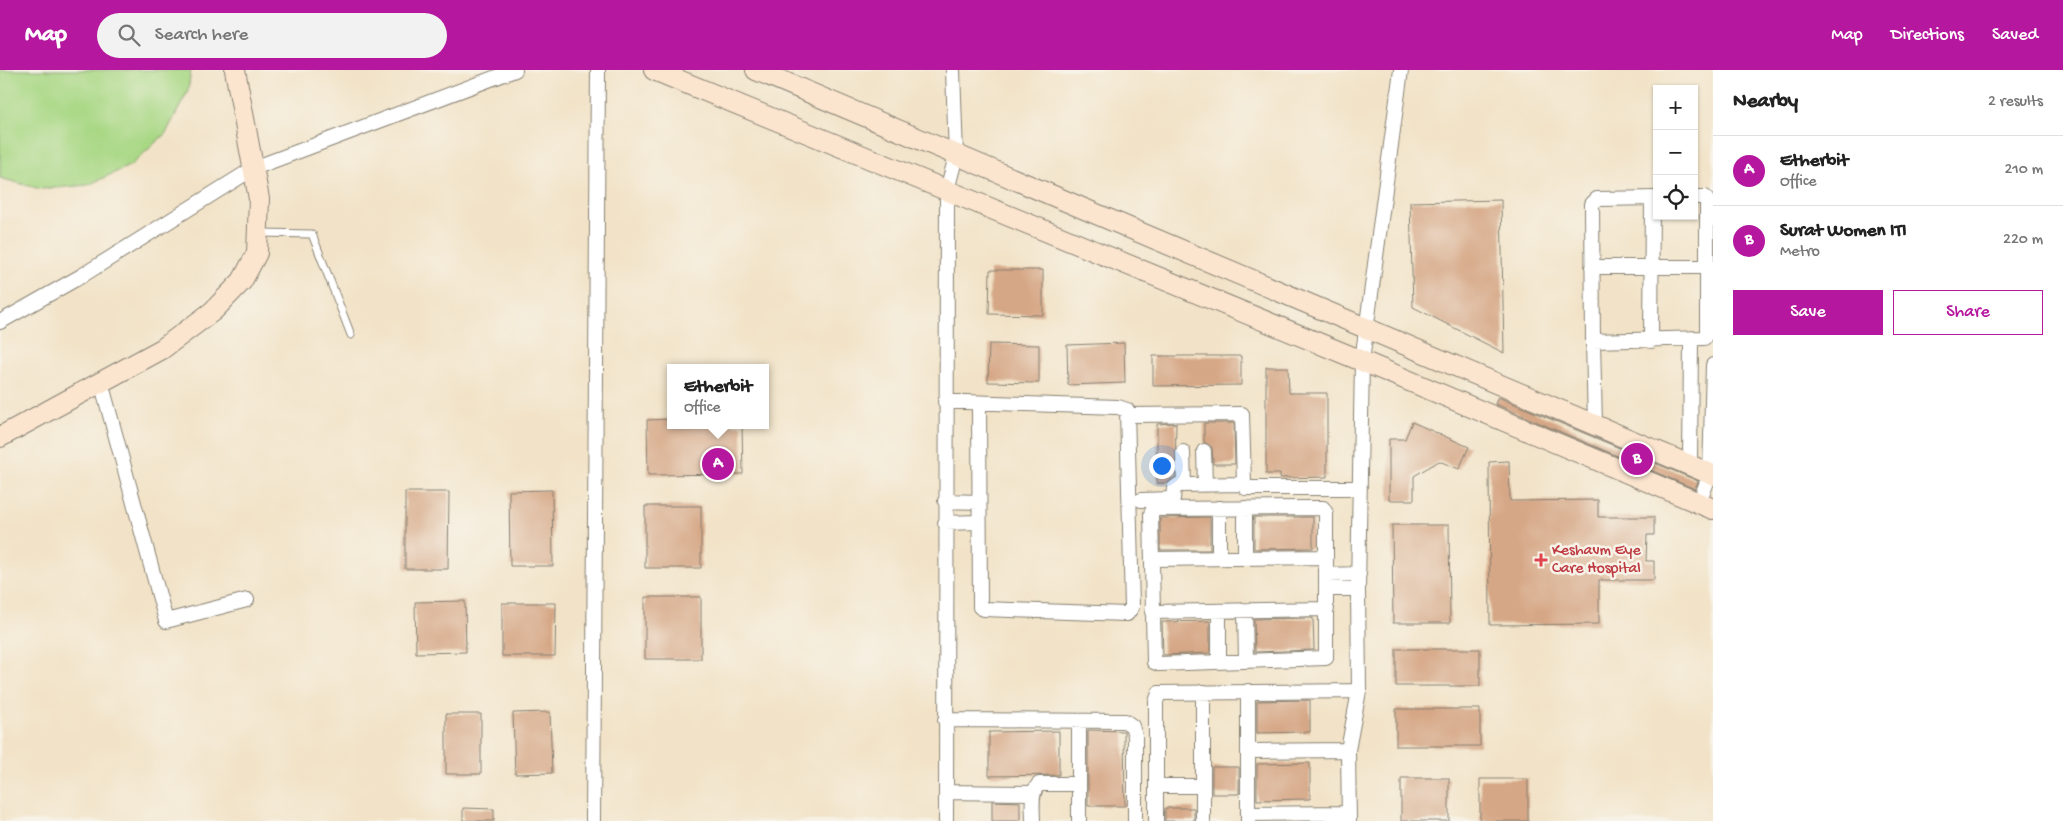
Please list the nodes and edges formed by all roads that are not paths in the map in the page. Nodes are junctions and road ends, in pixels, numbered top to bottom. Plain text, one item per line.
1 (235, 70) edge
2 (514, 70) edge
3 (598, 70) edge
4 (654, 70) edge
5 (756, 70) edge
6 (953, 70) edge
7 (1400, 70) edge
8 (956, 156) junction
9 (254, 168) junction
10 (947, 190) junction
11 (1698, 197) edge
12 (1653, 198) edge
13 (1653, 220) edge
14 (258, 233) junction
15 (1707, 266) junction
16 (1592, 267) junction
17 (1652, 267) junction
18 (0, 322) edge
19 (1366, 329) junction
20 (351, 335) dead end
21 (1691, 340) junction
22 (1651, 341) junction
23 (1593, 342) junction
24 (1362, 361) junction
25 (1713, 365) edge
26 (1490, 381) junction
27 (102, 382) junction
28 (945, 402) junction
29 (979, 403) junction
30 (1478, 409) junction
31 (1128, 415) junction
32 (1595, 426) junction
33 (0, 437) edge
34 (1204, 451) dead end
35 (1183, 452) dead end
36 (1690, 465) junction
37 (1712, 475) edge
38 (1244, 484) junction
39 (1184, 485) junction
40 (1205, 485) junction
41 (1359, 488) junction
42 (1141, 500) dead end
43 (945, 501) junction
44 (979, 502) junction
45 (1706, 506) edge
46 (1219, 508) junction
47 (1245, 508) junction
48 (979, 522) junction
49 (945, 523) junction
50 (1326, 557) junction
51 (1219, 558) junction
52 (1245, 558) junction
53 (1152, 559) junction
54 (1359, 574) junction
55 (1326, 575) junction
56 (1326, 589) junction
57 (1358, 589) junction
58 (247, 600) dead end
59 (1326, 609) junction
60 (1219, 611) junction
61 (1246, 611) junction
62 (1152, 612) junction
63 (1246, 661) junction
64 (1219, 662) junction
65 (1248, 691) junction
66 (1359, 691) junction
67 (1203, 692) junction
68 (945, 720) junction
69 (1079, 721) junction
70 (1348, 750) junction
71 (1249, 751) junction
72 (1079, 784) junction
73 (1156, 786) junction
74 (1203, 786) junction
75 (946, 792) junction
76 (1033, 793) junction
77 (1248, 817) edge
78 (1349, 817) edge
79 (593, 821) edge
80 (946, 821) edge
81 (1033, 821) edge
82 (1079, 821) edge
83 (1135, 821) edge
84 (1156, 821) edge
85 (1204, 821) edge

1 - 9 street
2 - 9 street
3 - 79 street
4 - 10 street
5 - 8 street
6 - 8 street
7 - 19 street
8 - 10 street
8 - 19 street
9 - 14 street
9 - 18 street
10 - 24 street
10 - 28 street
11 - 15 street
12 - 16 street
13 - 17 street
14 - 20 lane
14 - 27 street
15 - 17 street
15 - 21 street
16 - 17 street
16 - 23 street
17 - 22 street
19 - 24 street
19 - 26 street
21 - 22 street
21 - 36 street
22 - 23 street
23 - 32 street
24 - 30 street
24 - 41 street
25 - 37 street
26 - 30 street
26 - 32 street
27 - 33 street
27 - 58 street
28 - 29 street
28 - 43 street
29 - 31 street
29 - 44 street
30 - 45 street
31 - 38 street
31 - 48 street
32 - 36 street
34 - 40 street
35 - 39 street
36 - 37 street
37 - 45 street
38 - 40 street
38 - 41 street
39 - 40 street
39 - 42 street
41 - 54 street
43 - 44 street
43 - 49 street
44 - 48 street
46 - 47 street
46 - 51 street
46 - 53 street
47 - 50 street
47 - 52 street
48 - 49 street
49 - 68 street
50 - 52 street
50 - 55 street
51 - 52 street
51 - 53 street
53 - 62 street
54 - 55 street
54 - 57 street
55 - 56 street
56 - 57 street
56 - 59 street
57 - 66 street
59 - 61 street
59 - 63 street
60 - 61 street
60 - 62 street
60 - 64 street
61 - 63 street
62 - 64 street
63 - 64 street
65 - 66 street
65 - 67 street
65 - 71 street
66 - 70 street
67 - 73 street
67 - 74 street
68 - 69 street
68 - 75 street
69 - 72 street
69 - 83 street
70 - 71 street
70 - 78 street
71 - 77 street
72 - 76 street
72 - 82 street
73 - 74 street
73 - 84 street
74 - 85 street
75 - 76 street
75 - 80 street
76 - 81 street
77 - 78 street

